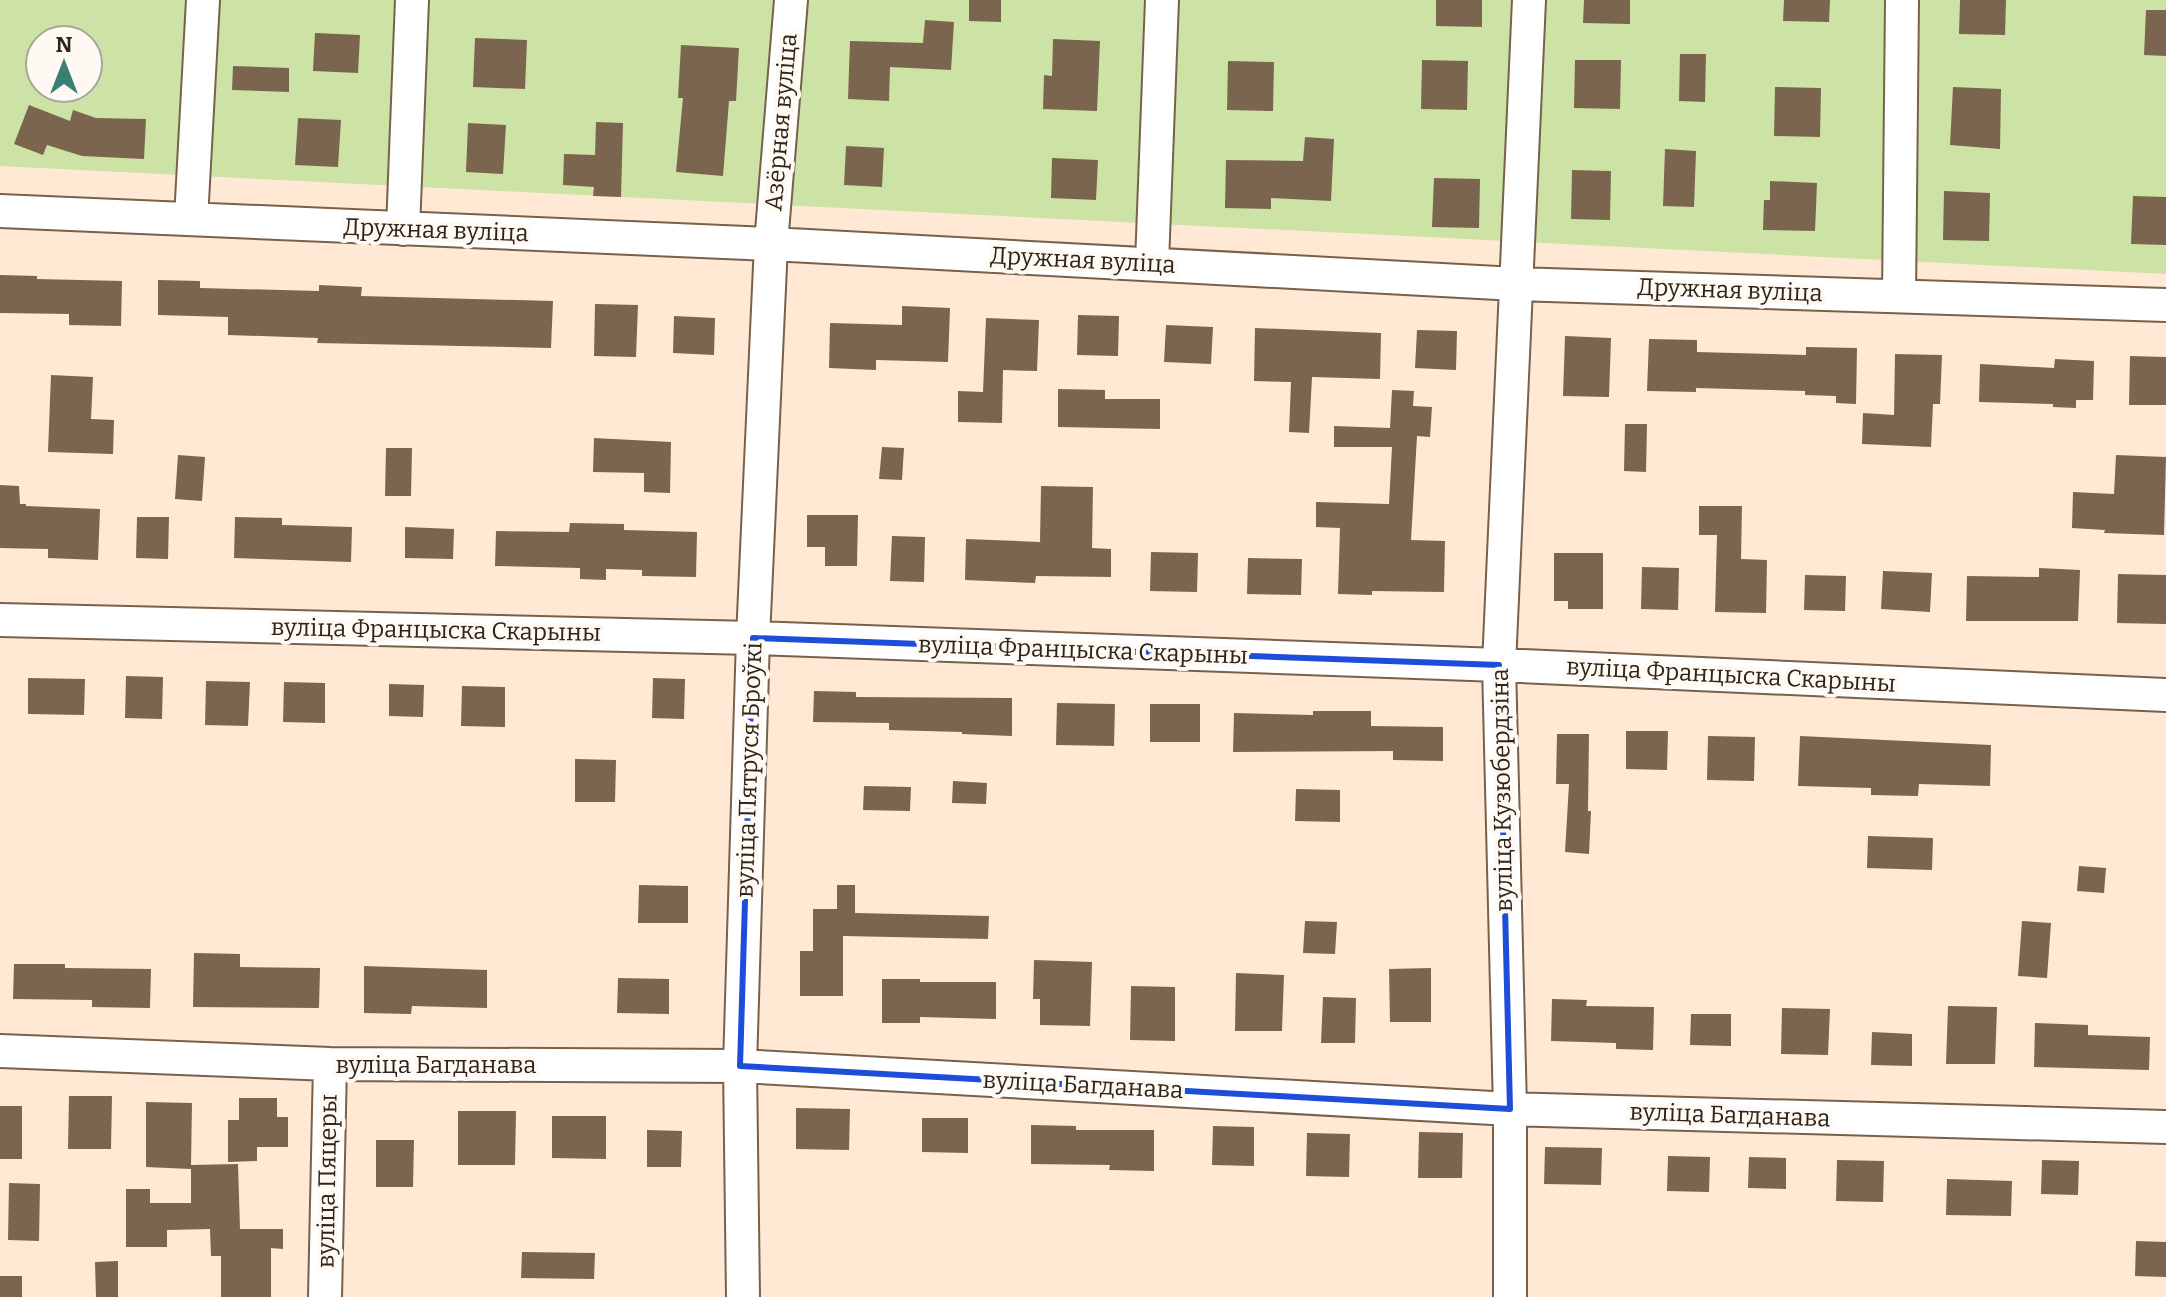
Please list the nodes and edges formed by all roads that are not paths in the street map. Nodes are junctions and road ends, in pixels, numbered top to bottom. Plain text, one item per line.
1 (203, 0) edge
2 (412, 0) edge
3 (791, 0) edge
4 (1162, 0) edge
5 (1529, 0) edge
6 (1902, 0) edge
7 (0, 211) edge
8 (191, 219) junction
9 (403, 229) junction
10 (771, 244) junction
11 (1152, 263) junction
12 (1516, 284) junction
13 (1899, 296) junction
14 (2166, 305) edge
15 (0, 620) edge
16 (753, 638) junction
17 (1499, 665) junction
18 (2166, 695) edge
19 (0, 1051) edge
20 (330, 1064) junction
21 (740, 1066) junction
22 (1510, 1109) junction
23 (2166, 1127) edge
24 (325, 1297) edge
25 (743, 1297) edge
26 (1510, 1297) edge

1 - 8 street
2 - 9 street
3 - 10 street, Азёрная вуліца
4 - 11 street
5 - 12 street, вуліца Кузюбердзіна
6 - 13 street
7 - 8 street, Дружная вуліца
8 - 9 street, Дружная вуліца
9 - 10 street, Дружная вуліца
10 - 11 street, Дружная вуліца
10 - 16 street, вуліца Пятруся Броўкі
11 - 12 street, Дружная вуліца
12 - 13 street, Дружная вуліца
12 - 17 street, вуліца Кузюбердзіна
13 - 14 street, Дружная вуліца
15 - 16 street, вуліца Францыска Скарыны
16 - 17 street, вуліца Францыска Скарыны
16 - 21 street, вуліца Пятруся Броўкі
17 - 18 street, вуліца Францыска Скарыны
17 - 22 street, вуліца Кузюбердзіна
19 - 20 street, вуліца Багданава
20 - 21 street, вуліца Багданава
20 - 24 street, вуліца Пяцеры
21 - 22 street, вуліца Багданава
21 - 25 street, вуліца Пятруся Броўкі
22 - 23 street, вуліца Багданава
22 - 26 street, вуліца Кузюбердзіна

